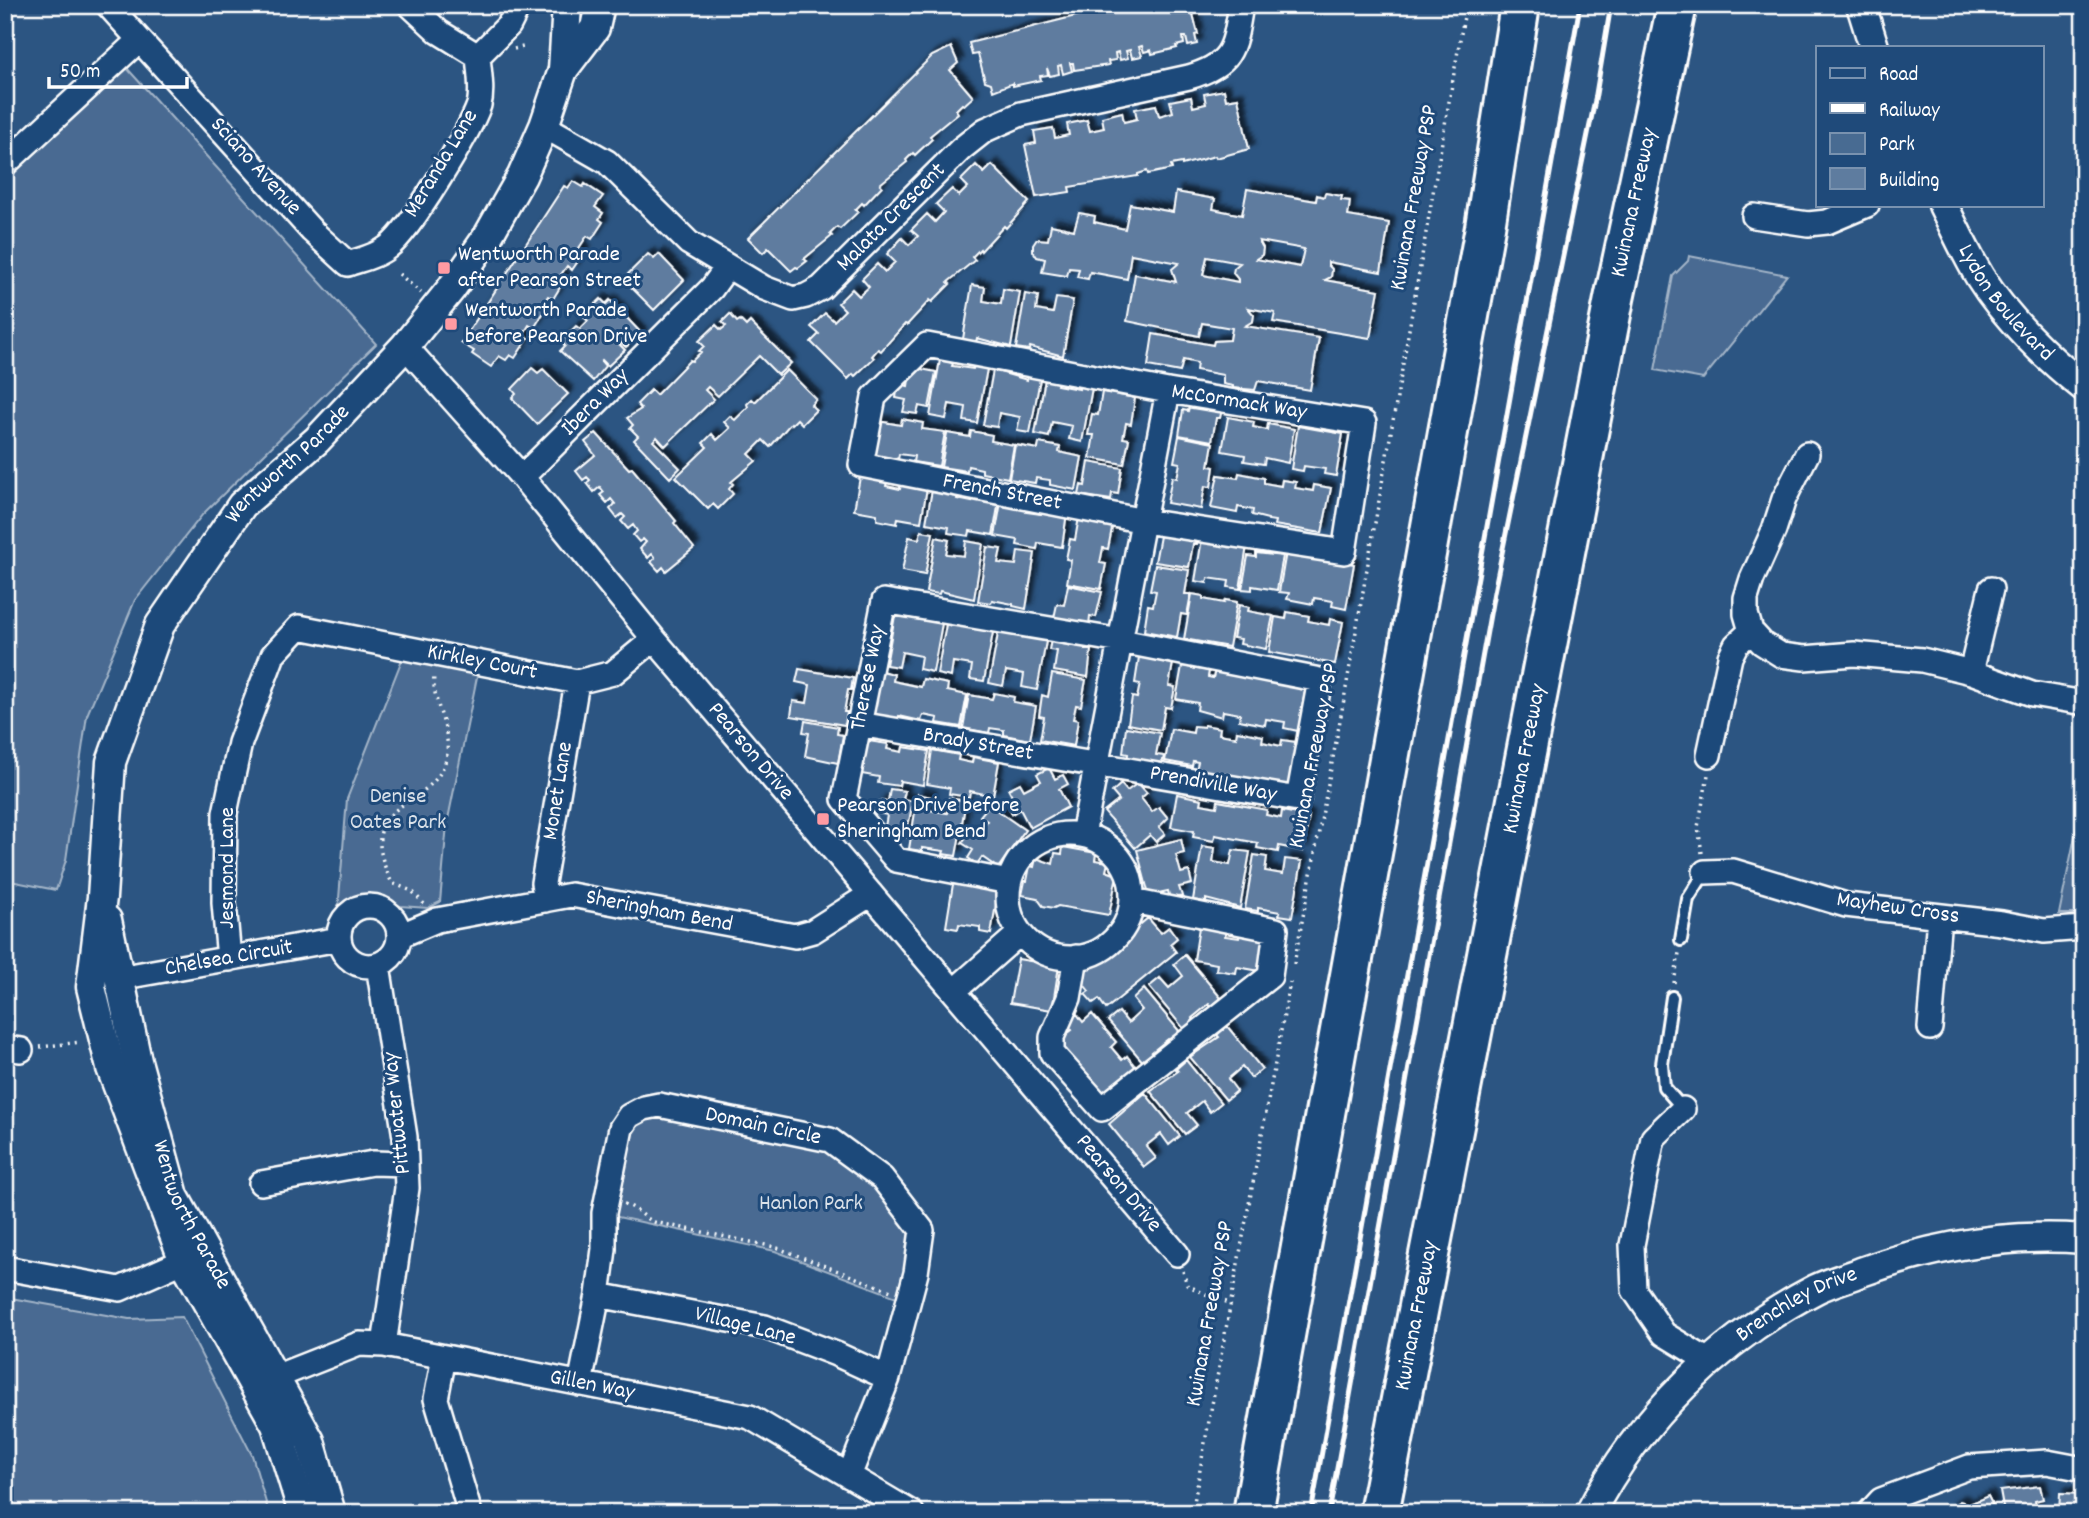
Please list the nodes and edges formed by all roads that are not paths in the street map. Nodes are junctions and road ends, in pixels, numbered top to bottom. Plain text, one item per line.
1 (108, 5) edge
2 (410, 5) edge
3 (519, 5) edge
4 (567, 5) edge
5 (600, 5) edge
6 (1241, 5) edge
7 (1520, 5) edge
8 (1677, 5) edge
9 (1861, 5) edge
10 (139, 40) junction
11 (1874, 46) edge
12 (478, 56) junction
13 (563, 70) junction
14 (544, 127) junction
15 (5, 164) edge
16 (1865, 206) edge
17 (1944, 206) edge
18 (1754, 216) dead end
19 (348, 264) joint
20 (727, 267) junction
21 (405, 346) junction
22 (2084, 387) edge
23 (1168, 391) junction
24 (1807, 454) dead end
25 (861, 465) joint
26 (522, 477) junction
27 (1143, 521) junction
28 (1991, 589) dead end
29 (299, 627) joint
30 (1751, 631) junction
31 (654, 639) junction
32 (1121, 641) junction
33 (1971, 672) junction
34 (577, 682) junction
35 (2084, 703) edge
36 (859, 724) junction
37 (1709, 755) road end
38 (1098, 765) junction
39 (1083, 835) junction
40 (1705, 872) joint
41 (1009, 883) junction
42 (871, 894) junction
43 (102, 897) junction
44 (546, 900) junction
45 (1132, 901) junction
46 (1939, 916) junction
47 (2084, 928) edge
48 (1020, 933) junction
49 (399, 936) junction
50 (339, 939) junction
51 (1681, 940) road end
52 (1076, 957) junction
53 (229, 959) junction
54 (378, 965) junction
55 (119, 978) junction
56 (954, 991) junction
57 (1672, 997) road end
58 (1930, 1028) dead end
59 (1683, 1108) joint
60 (406, 1164) junction
61 (261, 1183) dead end
62 (2084, 1239) edge
63 (1177, 1254) road end
64 (194, 1256) junction
65 (5, 1268) edge
66 (598, 1295) junction
67 (384, 1345) junction
68 (444, 1357) junction
69 (1710, 1362) junction
70 (888, 1378) junction
71 (264, 1381) junction
72 (580, 1384) junction
73 (2084, 1469) edge
74 (849, 1476) junction
75 (303, 1513) edge
76 (331, 1513) edge
77 (470, 1513) edge
78 (912, 1513) edge
79 (1253, 1513) edge
80 (1379, 1513) edge
81 (1590, 1513) edge
82 (1869, 1513) edge

1 - 10 street, Sciano Avenue
2 - 12 street
3 - 12 street
4 - 13 street, Wentworth Parade
5 - 13 street, Wentworth Parade
6 - 20 street, Malata Crescent
7 - 79 highway
8 - 80 highway, Kwinana Freeway
9 - 11 street
10 - 15 street
10 - 19 street, Sciano Avenue
12 - 19 street, Meranda Lane
13 - 14 street, Wentworth Parade
14 - 20 street, Malata Crescent
14 - 21 street, Wentworth Parade
16 - 18 street
17 - 22 street, Lydon Boulevard
20 - 26 street, Ibera Way
21 - 26 street, Pearson Drive
21 - 43 street, Wentworth Parade
23 - 25 street, McCormack Way
23 - 27 street
23 - 27 street, McCormack Way
24 - 30 street
25 - 27 street, French Street
26 - 31 street, Pearson Drive
27 - 32 street
28 - 33 street
29 - 34 street, Kirkley Court
29 - 53 street, Jesmond Lane
30 - 33 street
30 - 37 street
31 - 34 street, Kirkley Court
31 - 42 street, Pearson Drive
32 - 36 street, Therese Way
32 - 38 street
32 - 38 street, Prendiville Way
33 - 35 street
34 - 44 street, Monet Lane
36 - 38 street, Brady Street
36 - 41 street, Therese Way
38 - 39 street
39 - 41 street
39 - 45 street
40 - 46 street, Mayhew Cross
40 - 51 lane
41 - 48 street
42 - 44 street, Sheringham Bend
42 - 56 street, Pearson Drive
43 - 55 street, Wentworth Parade
43 - 64 street, Wentworth Parade
44 - 49 street, Sheringham Bend
45 - 52 street
45 - 52 street
46 - 47 street, Mayhew Cross
46 - 58 street
48 - 52 street
48 - 56 street
49 - 50 street
49 - 54 street
50 - 53 street, Chelsea Circuit
50 - 54 street
53 - 55 street, Chelsea Circuit
54 - 60 street, Pittwater Way
55 - 64 street, Wentworth Parade
56 - 63 street, Pearson Drive
57 - 59 lane
59 - 69 street
60 - 61 street
60 - 67 street, Pittwater Way
62 - 69 street, Brenchley Drive
64 - 65 street
64 - 71 street, Wentworth Parade
66 - 70 street, Village Lane
66 - 70 street, Domain Circle
66 - 72 street, Domain Circle
67 - 68 street, Gillen Way
67 - 71 street, Gillen Way
68 - 72 street, Gillen Way
68 - 77 street
69 - 81 street, Brenchley Drive
70 - 74 street, Domain Circle
71 - 75 street, Wentworth Parade
71 - 76 street, Wentworth Parade
72 - 74 street, Gillen Way
73 - 82 street
74 - 78 street, Gillen Way

